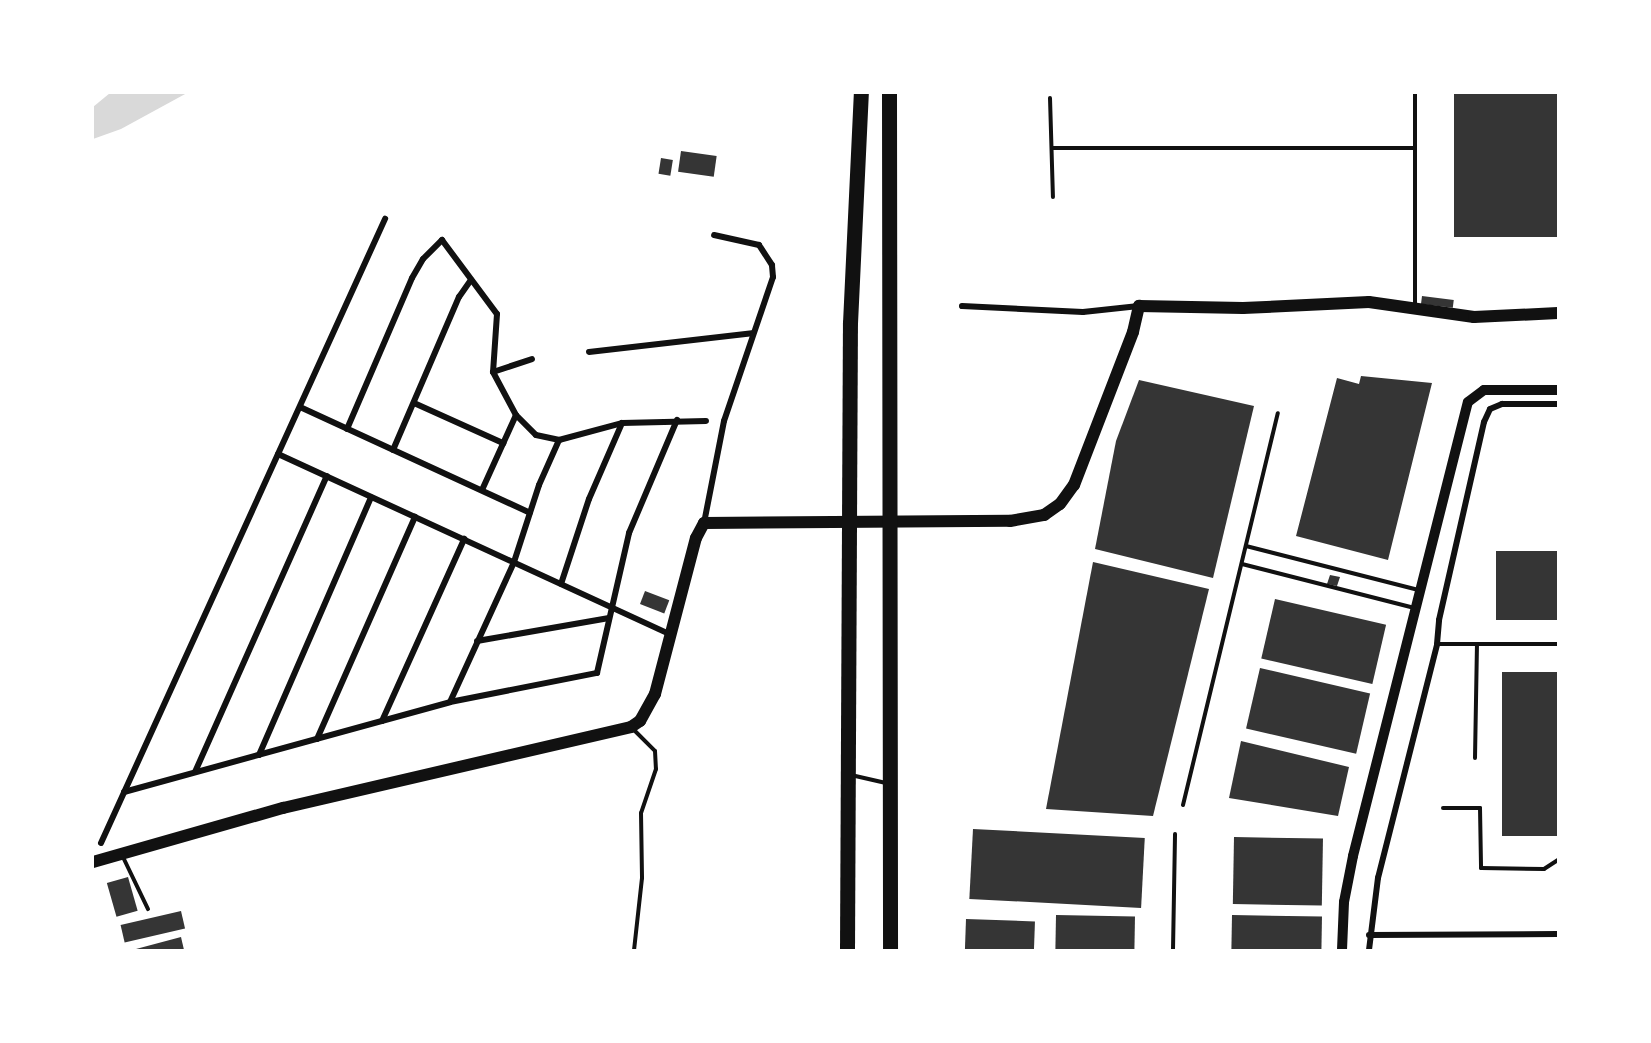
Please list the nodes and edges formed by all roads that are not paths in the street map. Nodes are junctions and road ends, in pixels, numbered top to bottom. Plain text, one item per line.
1 (861, 93) edge
2 (889, 93) edge
3 (1415, 93) edge
4 (1050, 98) dead end
5 (1052, 148) junction
6 (1414, 148) junction
7 (1053, 197) dead end
8 (385, 219) dead end
9 (714, 235) dead end
10 (471, 280) junction
11 (962, 306) dead end
12 (1139, 306) junction
13 (1415, 310) junction
14 (1558, 313) edge
15 (752, 333) junction
16 (589, 352) dead end
17 (532, 359) dead end
18 (493, 372) junction
19 (1558, 390) edge
20 (414, 403) junction
21 (1558, 404) edge
22 (300, 407) junction
23 (1278, 413) dead end
24 (516, 415) junction
25 (677, 420) junction
26 (706, 421) dead end
27 (622, 423) junction
28 (347, 429) junction
29 (559, 440) junction
30 (503, 443) junction
31 (393, 450) junction
32 (278, 454) junction
33 (327, 476) junction
34 (482, 490) junction
35 (371, 496) junction
36 (530, 513) junction
37 (415, 517) junction
38 (704, 523) junction
39 (464, 539) junction
40 (1246, 546) junction
41 (514, 562) junction
42 (1242, 564) junction
43 (561, 584) junction
44 (1418, 591) junction
45 (612, 607) junction
46 (1414, 608) junction
47 (609, 618) junction
48 (670, 633) junction
49 (477, 641) junction
50 (1437, 644) junction
51 (1477, 644) junction
52 (1558, 644) edge
53 (450, 702) junction
54 (382, 721) junction
55 (631, 727) junction
56 (317, 739) junction
57 (259, 755) junction
58 (1475, 758) dead end
59 (195, 772) junction
60 (847, 773) junction
61 (890, 784) junction
62 (124, 792) junction
63 (1183, 806) dead end
64 (1443, 808) dead end
65 (1175, 834) dead end
66 (101, 843) dead end
67 (122, 854) junction
68 (1558, 860) edge
69 (93, 862) edge
70 (148, 909) dead end
71 (1369, 934) junction
72 (1558, 934) edge
73 (634, 950) edge
74 (847, 950) edge
75 (890, 950) edge
76 (1173, 950) edge
77 (1342, 950) edge
78 (1369, 950) edge

1 - 60 highway
2 - 61 highway
3 - 6 lane
4 - 5 lane
5 - 6 lane
5 - 7 lane
6 - 13 lane
8 - 22 street
9 - 15 street
10 - 18 street
10 - 20 street
10 - 28 street
11 - 12 street
12 - 13 main road
12 - 38 main road
13 - 14 main road
15 - 16 street
15 - 38 street
17 - 18 street
18 - 24 street
19 - 44 street
20 - 30 street
20 - 31 street
21 - 50 street
22 - 28 street
22 - 32 street
23 - 40 lane
24 - 29 street
24 - 30 street
25 - 26 street
25 - 27 street
25 - 45 street
27 - 29 street
27 - 43 street
28 - 31 street
29 - 36 street
30 - 34 street
31 - 34 street
32 - 33 street
32 - 62 street
33 - 35 street
33 - 59 street
34 - 36 street
35 - 37 street
35 - 57 street
36 - 41 street
37 - 39 street
37 - 56 street
38 - 48 main road
39 - 41 street
39 - 54 street
40 - 42 lane
40 - 44 lane
41 - 43 street
41 - 49 street
42 - 46 lane
42 - 63 lane
43 - 45 street
44 - 46 street
45 - 47 street
45 - 48 street
46 - 77 street
47 - 49 street
47 - 53 street
48 - 55 main road
49 - 53 street
50 - 51 lane
50 - 71 street
51 - 52 lane
51 - 58 lane
53 - 54 street
54 - 56 street
55 - 67 main road
55 - 73 lane
56 - 57 street
57 - 59 street
59 - 62 street
60 - 61 lane
60 - 74 highway
61 - 75 highway
62 - 66 street
64 - 68 lane
65 - 76 lane
67 - 69 main road
67 - 70 lane
71 - 72 street
71 - 78 street

